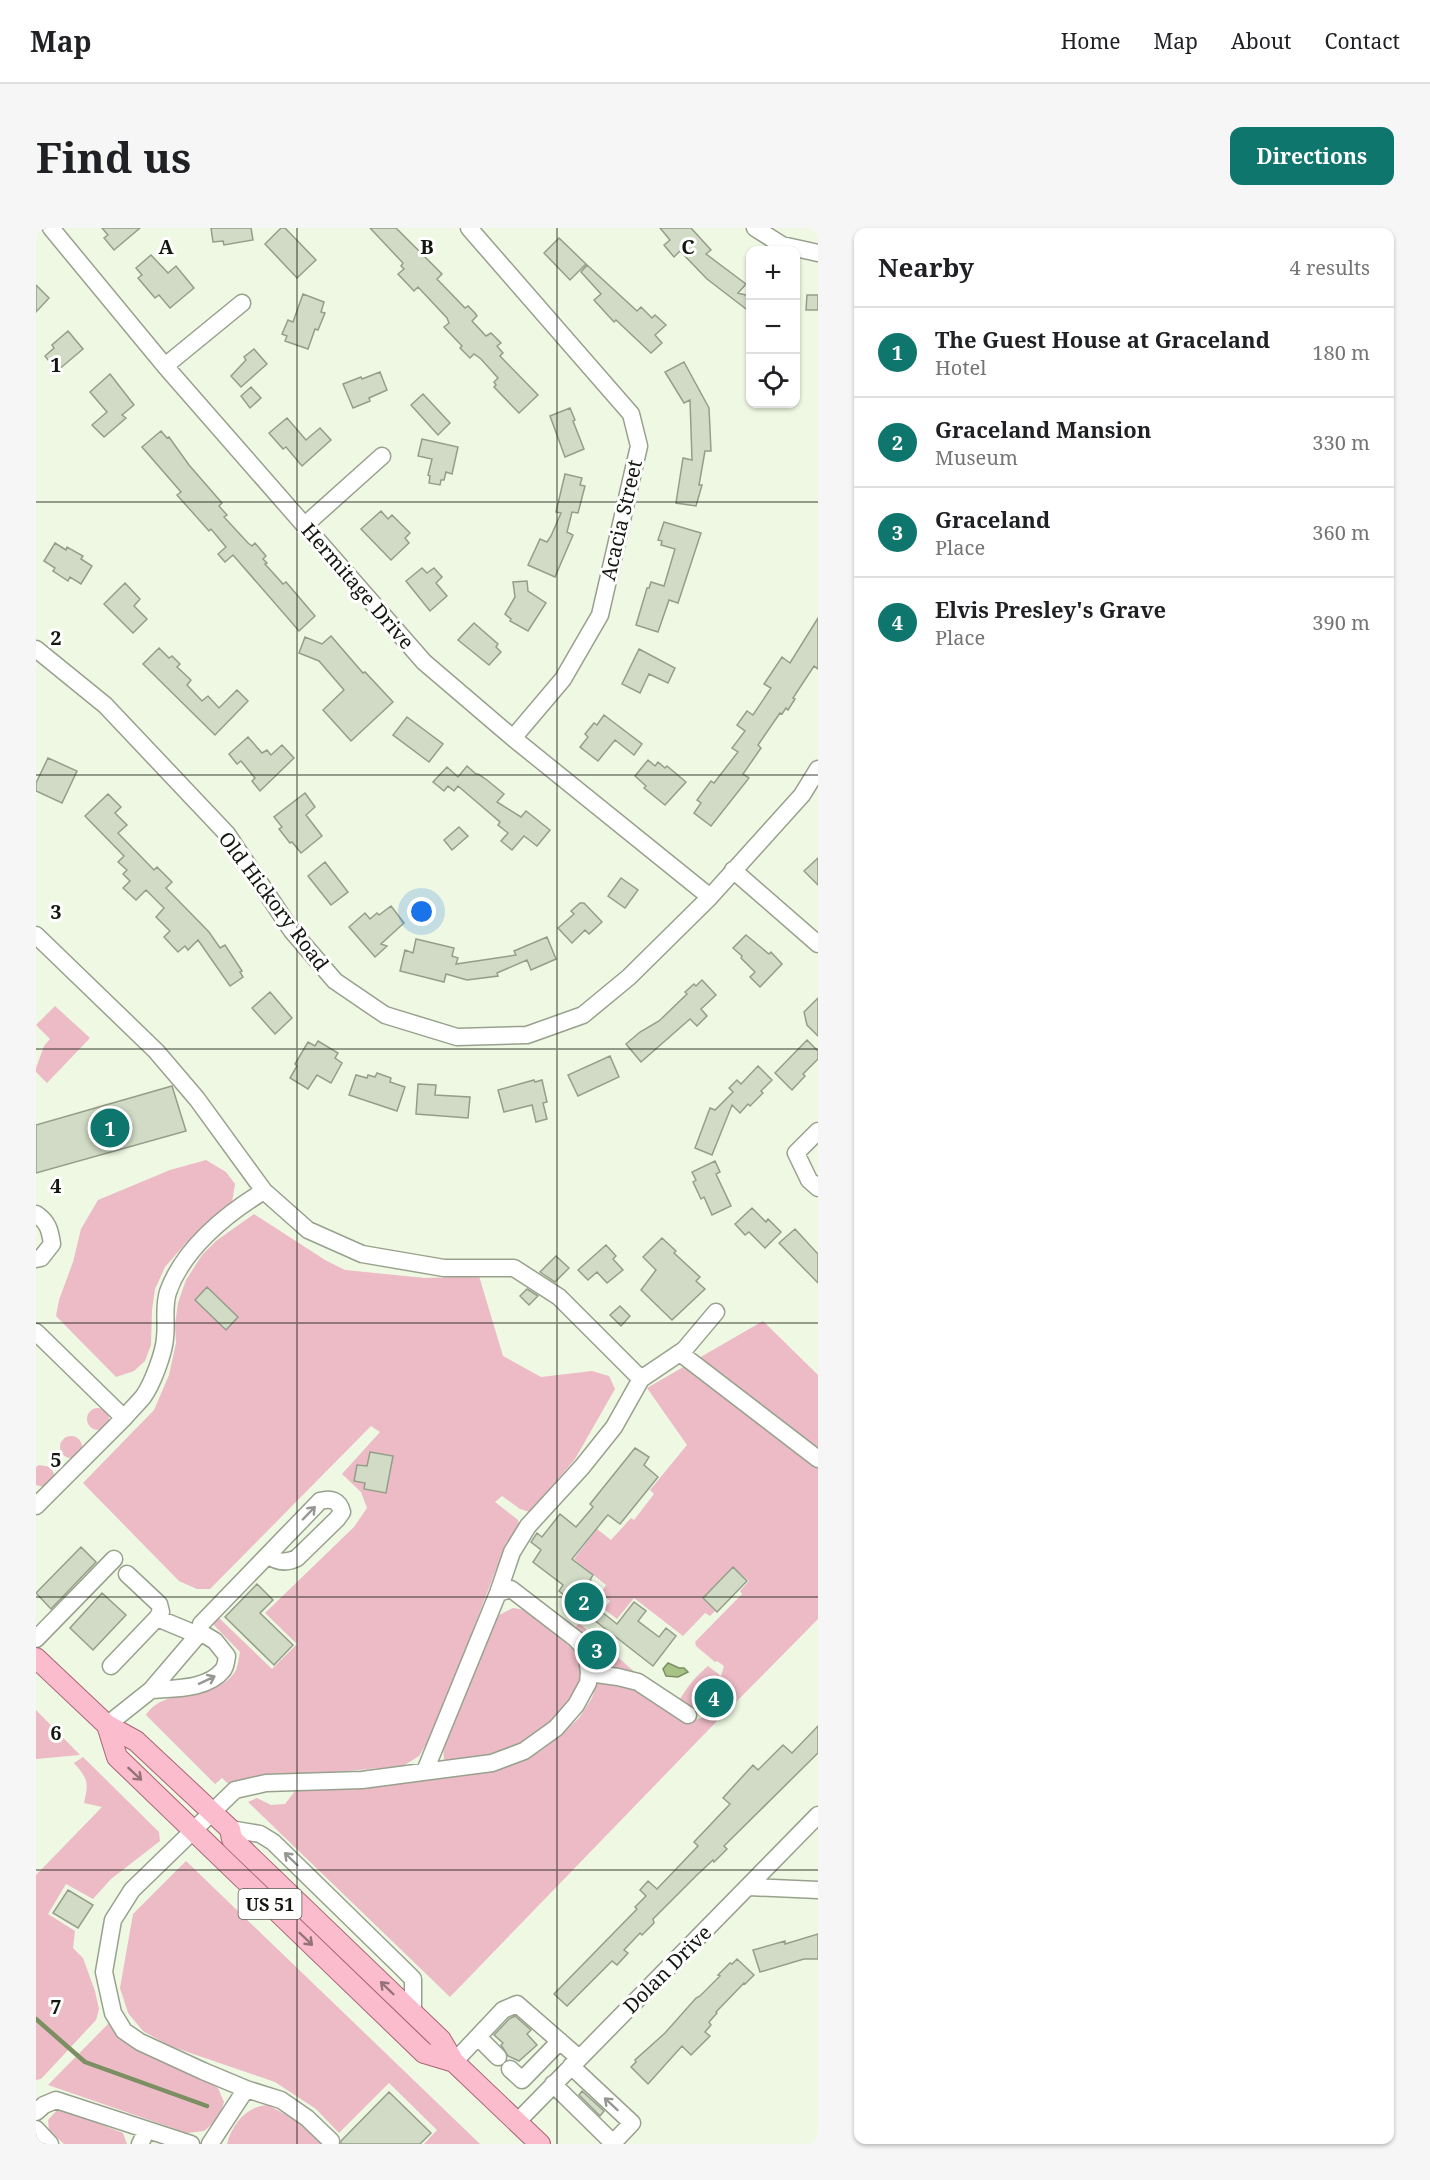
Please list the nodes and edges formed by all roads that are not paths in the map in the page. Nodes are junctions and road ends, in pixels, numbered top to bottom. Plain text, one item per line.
1 (51, 228) edge
2 (754, 228) edge
3 (472, 229) edge
4 (818, 253) edge
5 (242, 303) dead end
6 (165, 366) junction
7 (382, 456) dead end
8 (305, 525) junction
9 (36, 650) edge
10 (513, 738) junction
11 (818, 769) edge
12 (733, 870) junction
13 (710, 897) junction
14 (36, 935) edge
15 (818, 944) edge
16 (818, 1131) edge
17 (818, 1188) edge
18 (264, 1191) junction
19 (36, 1214) edge
20 (36, 1259) edge
21 (716, 1312) dead end
22 (36, 1332) edge
23 (680, 1353) junction
24 (641, 1378) junction
25 (124, 1418) junction
26 (818, 1459) edge
27 (36, 1506) edge
28 (268, 1555) dead end
29 (114, 1559) dead end
30 (127, 1574) dead end
31 (498, 1593) junction
32 (158, 1618) junction
33 (198, 1635) junction
34 (36, 1638) edge
35 (36, 1658) edge
36 (111, 1666) dead end
37 (589, 1673) junction
38 (151, 1690) junction
39 (688, 1715) dead end
40 (107, 1725) junction
41 (425, 1771) junction
42 (212, 1812) junction
43 (818, 1815) edge
44 (193, 1830) junction
45 (748, 1887) junction
46 (818, 1890) edge
47 (478, 2037) junction
48 (560, 2041) junction
49 (498, 2057) dead end
50 (454, 2062) junction
51 (575, 2062) junction
52 (510, 2069) dead end
53 (553, 2084) junction
54 (246, 2089) junction
55 (36, 2112) edge
56 (517, 2122) junction
57 (36, 2129) edge
58 (143, 2137) edge
59 (331, 2141) dead end
60 (613, 2143) edge
61 (50, 2144) edge
62 (191, 2144) edge
63 (210, 2144) edge
64 (540, 2144) edge

1 - 6 street, Hermitage Drive
2 - 4 street
3 - 10 street, Acacia Street
5 - 6 street
6 - 8 street, Hermitage Drive
7 - 8 street
8 - 10 street, Hermitage Drive
9 - 13 street, Old Hickory Road
10 - 13 street, Hermitage Drive
11 - 12 street, Old Hickory Road
12 - 13 street, Old Hickory Road
12 - 15 street
14 - 18 street
16 - 17 street
18 - 24 street
18 - 25 street
19 - 20 street
21 - 23 street
22 - 25 street
23 - 24 street
23 - 26 street
24 - 31 street
25 - 27 street
28 - 33 street
29 - 34 street
30 - 32 street
31 - 37 street
31 - 41 street
32 - 33 street
32 - 36 street
33 - 38 street
38 -> 33 street
35 - 40 main road, US 51
37 - 39 street
37 - 41 street
38 - 40 street
40 - 42 main road, US 51
40 -> 44 main road, US 51
41 - 42 street
42 - 44 street
50 -> 42 main road, US 51
43 - 45 street, Dolan Drive
44 -> 50 main road, US 51
44 - 54 street
45 - 46 street
45 - 51 street, Dolan Drive
47 - 48 street
47 - 49 street
47 - 50 street
48 - 51 street
48 - 52 street
50 - 56 main road, US 51
51 - 53 street, Dolan Drive
60 -> 51 street
53 - 56 street, Dolan Drive
53 - 60 street
54 - 59 street
54 - 63 street
55 - 58 street
56 - 64 main road, US 51
57 - 61 street
58 - 62 street

